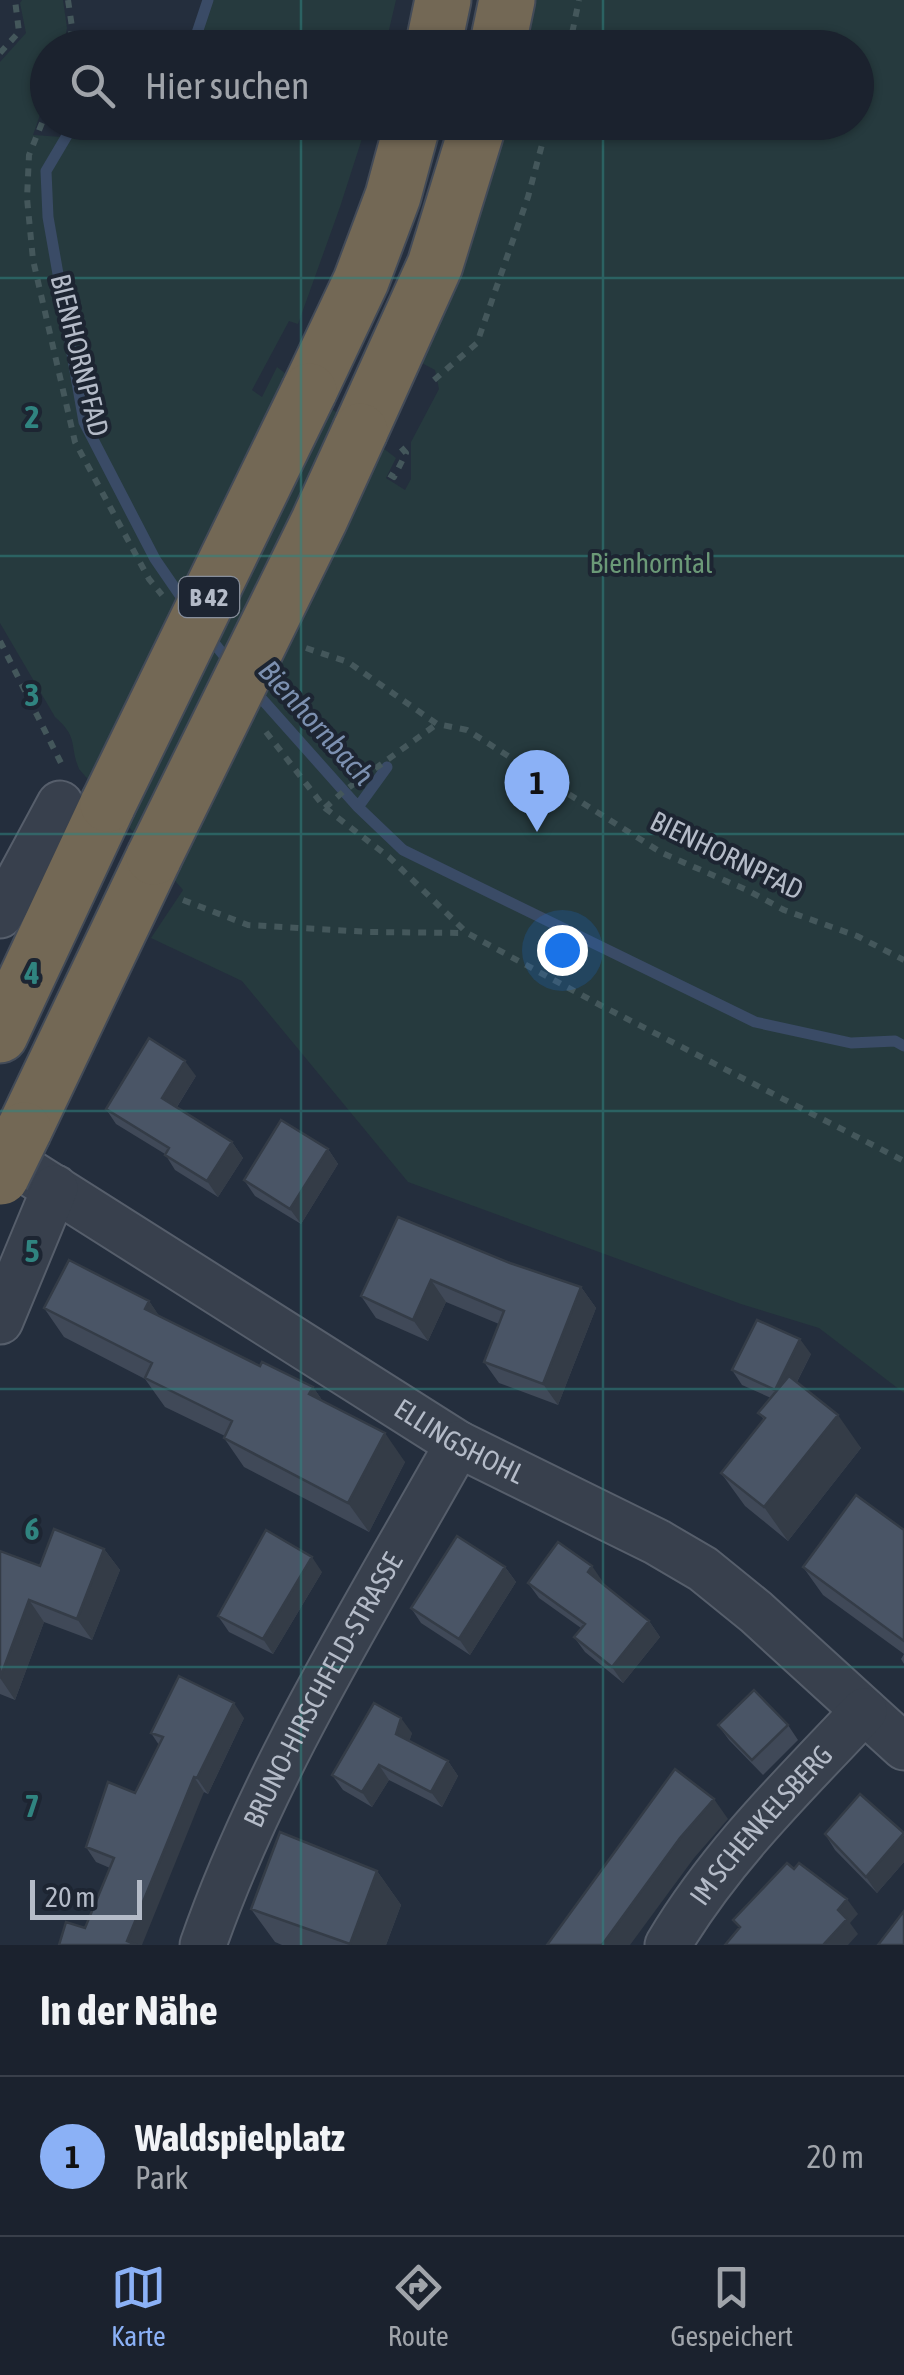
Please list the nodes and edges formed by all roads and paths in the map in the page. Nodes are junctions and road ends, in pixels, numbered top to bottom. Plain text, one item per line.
1 (15, 0) edge
2 (68, 0) edge
3 (443, 0) edge
4 (507, 0) edge
5 (579, 0) edge
6 (72, 30) edge
7 (436, 30) edge
8 (501, 30) edge
9 (573, 30) edge
10 (0, 53) edge
11 (35, 140) edge
12 (409, 140) edge
13 (473, 140) edge
14 (543, 140) edge
15 (432, 382) dead end
16 (169, 605) dead end
17 (0, 641) edge
18 (300, 646) dead end
19 (437, 724) junction
20 (77, 790) junction
21 (344, 791) dead end
22 (325, 808) dead end
23 (167, 878) junction
24 (0, 914) edge
25 (467, 933) junction
26 (904, 960) edge
27 (0, 1035) edge
28 (6, 1160) edge
29 (904, 1161) edge
30 (55, 1188) junction
31 (0, 1322) edge
32 (458, 1444) junction
33 (864, 1711) junction
34 (904, 1747) edge
35 (203, 1945) edge
36 (668, 1945) edge

1 - 10 path
2 - 6 path
3 - 7 highway
4 - 8 highway
5 - 9 path
11 - 16 path, BIENHORNPFAD
12 - 20 highway, B 42, bridge
13 - 23 highway, B 42, bridge
14 - 15 path
17 - 20 path
18 - 19 path, BIENHORNPFAD
19 - 21 path
19 - 26 path, BIENHORNPFAD
20 - 24 street
20 - 27 highway, B 42
22 - 25 path
23 - 25 path
23 - 28 highway, B 42
25 - 29 path
28 - 30 street, ELLINGSHOHL
30 - 31 street
30 - 32 street, ELLINGSHOHL
32 - 33 street, ELLINGSHOHL
32 - 35 street, BRUNO-HIRSCHFELD-STRASSE
33 - 34 street, ELLINGSHOHL
33 - 36 street, IM SCHENKELSBERG

